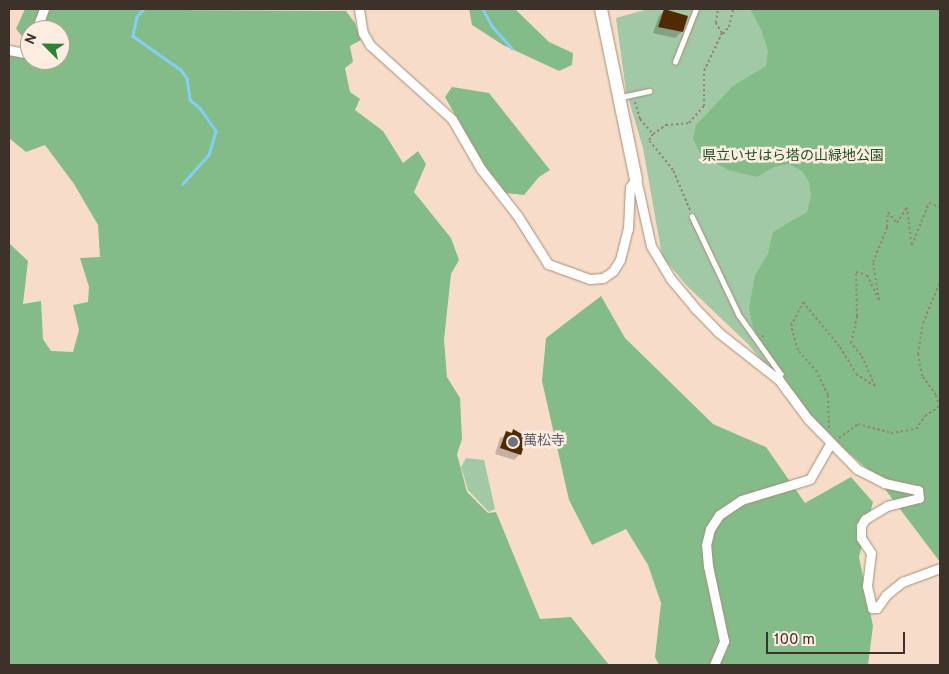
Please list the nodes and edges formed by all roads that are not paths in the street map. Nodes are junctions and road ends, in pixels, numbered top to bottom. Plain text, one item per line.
1 (359, 9) edge
2 (601, 9) edge
3 (696, 9) edge
4 (674, 62) dead end
5 (649, 91) dead end
6 (619, 98) junction
7 (636, 179) junction
8 (692, 216) road end
9 (780, 380) junction
10 (830, 444) junction
11 (940, 568) edge
12 (714, 665) edge

1 - 7 street
2 - 6 street
3 - 4 lane
5 - 6 lane
6 - 7 street
7 - 9 street
8 - 9 lane
9 - 10 street
10 - 11 street
10 - 12 street

